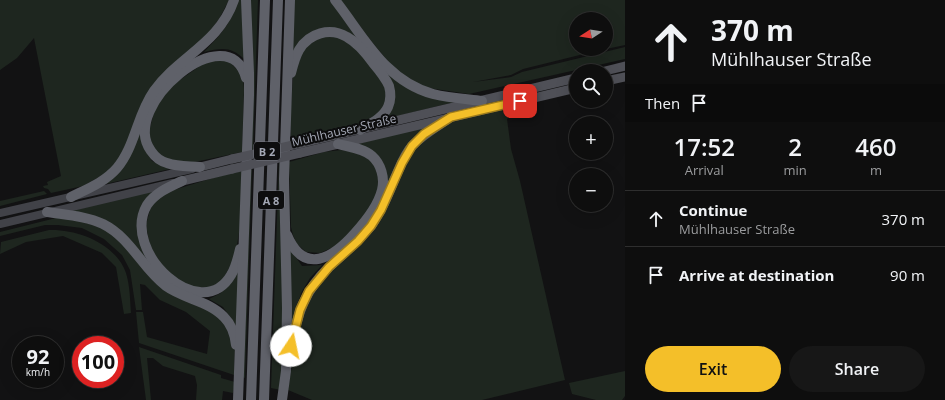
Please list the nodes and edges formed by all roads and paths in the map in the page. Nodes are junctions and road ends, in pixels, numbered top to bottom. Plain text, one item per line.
1 (234, 0) edge
2 (246, 0) edge
3 (265, 0) edge
4 (278, 0) edge
5 (290, 0) edge
6 (335, 0) edge
7 (625, 66) edge
8 (613, 69) edge
9 (625, 76) edge
10 (613, 79) edge
11 (569, 80) edge
12 (569, 90) edge
13 (249, 95) junction
14 (286, 98) junction
15 (482, 101) junction
16 (451, 117) junction
17 (360, 130) junction
18 (338, 144) junction
19 (301, 148) junction
20 (232, 164) junction
21 (200, 167) junction
22 (182, 180) junction
23 (71, 197) junction
24 (47, 212) junction
25 (0, 214) edge
26 (0, 224) edge
27 (285, 226) junction
28 (245, 230) junction
29 (239, 367) junction
30 (286, 371) junction
31 (238, 400) edge
32 (251, 400) edge
33 (264, 400) edge
34 (282, 400) edge

1 - 23 highway
2 - 13 highway
3 - 32 highway, A 8
4 - 33 highway, A 8
5 - 14 highway
6 - 15 highway
7 - 8 main road
9 - 10 main road
11 - 15 main road, Mühlhauser Straße
12 - 16 main road, Mühlhauser Straße
13 - 21 highway
13 - 28 highway
14 - 17 highway
14 - 27 highway
15 - 17 main road, Mühlhauser Straße
16 - 18 main road, Mühlhauser Straße
16 - 30 highway
17 - 19 main road, Mühlhauser Straße
18 - 19 main road, Mühlhauser Straße
18 - 27 highway
19 - 20 main road, Mühlhauser Straße, bridge
20 - 21 main road, Mühlhauser Straße
20 - 22 main road, Mühlhauser Straße
21 - 23 main road, Mühlhauser Straße
22 - 24 main road, Mühlhauser Straße
22 - 28 highway
23 - 25 main road, Mühlhauser Straße
24 - 26 main road, Mühlhauser Straße
24 - 29 highway
27 - 30 highway
28 - 29 highway
29 - 31 highway
30 - 34 highway

